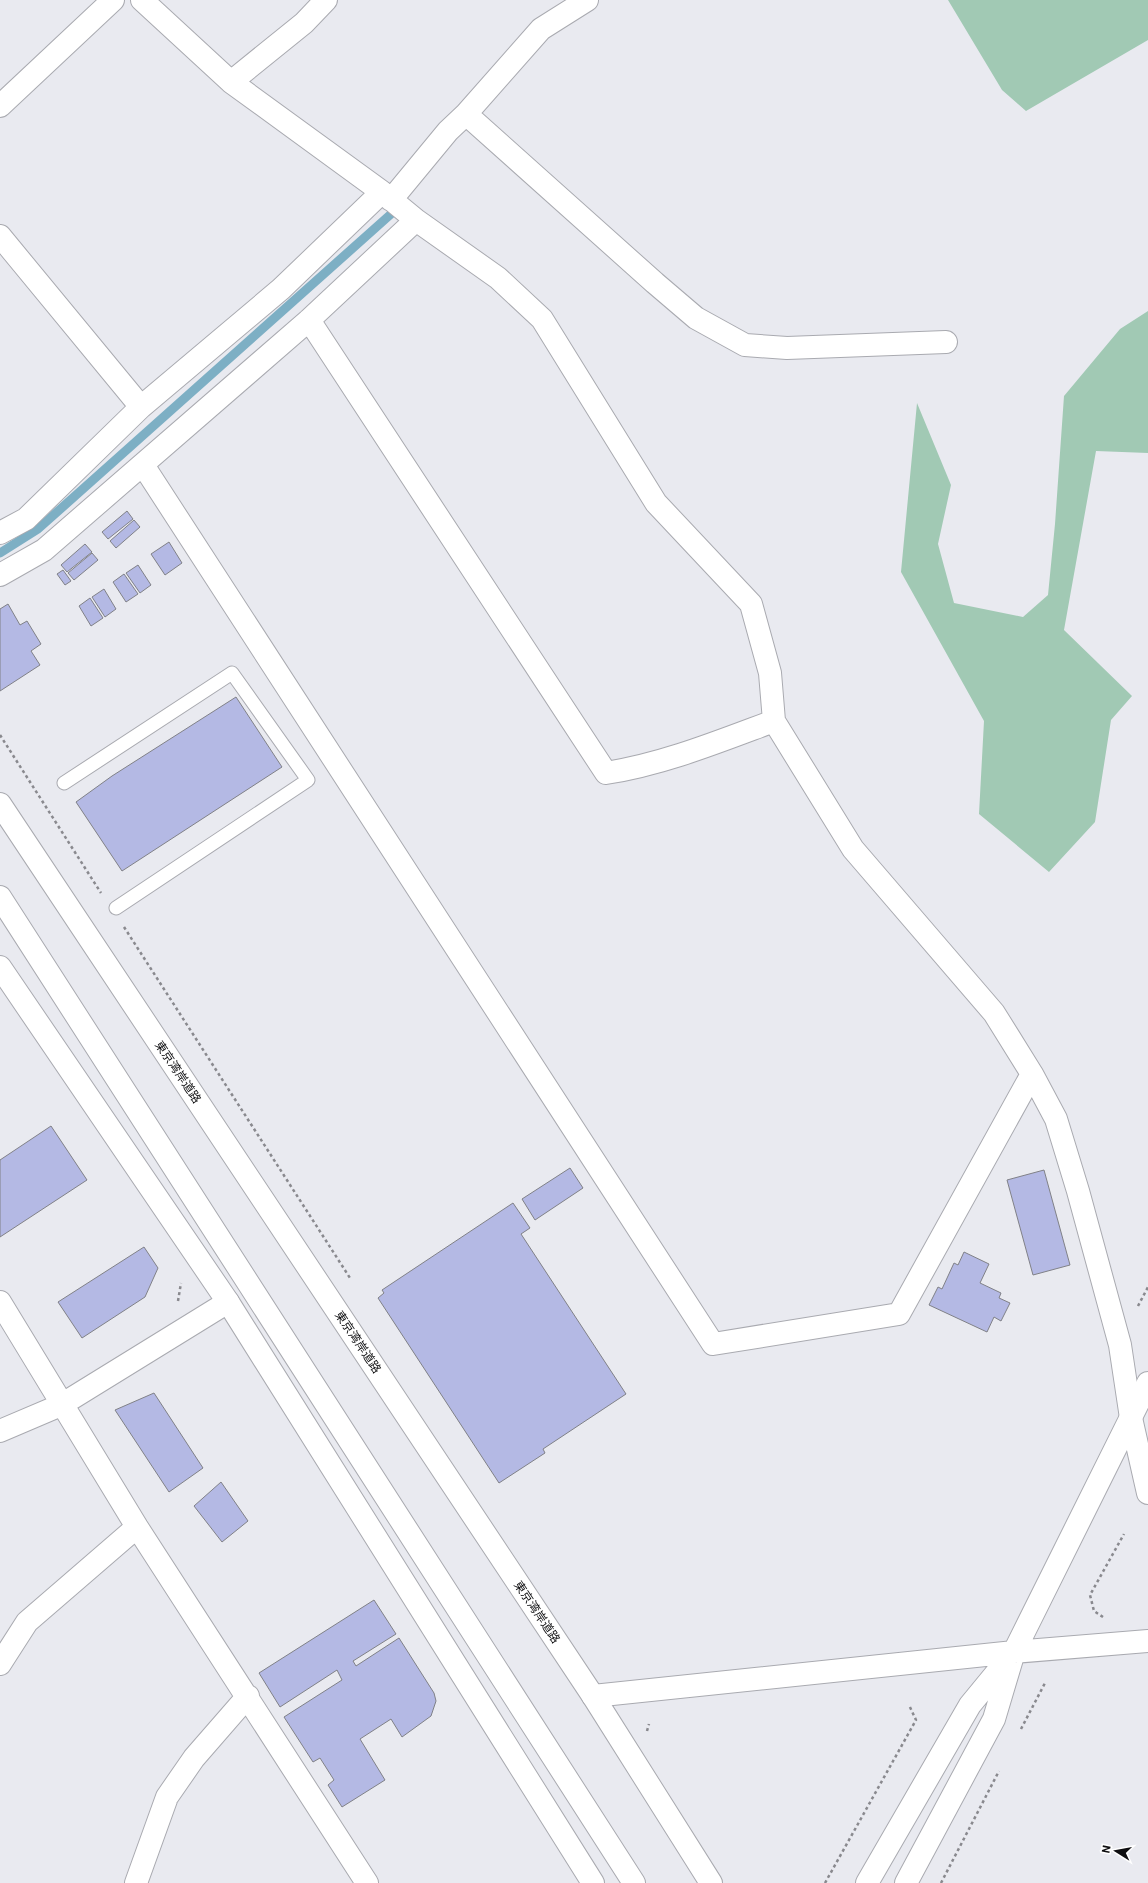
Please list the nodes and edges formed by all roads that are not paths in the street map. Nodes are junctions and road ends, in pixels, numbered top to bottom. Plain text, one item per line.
1 (113, 0) edge
2 (142, 0) edge
3 (326, 0) edge
4 (587, 0) edge
5 (231, 82) junction
6 (0, 106) edge
7 (466, 114) junction
8 (387, 196) junction
9 (416, 220) junction
10 (0, 236) edge
11 (309, 320) junction
12 (946, 342) dead end
13 (141, 407) junction
14 (143, 465) junction
15 (0, 533) edge
16 (0, 575) edge
17 (774, 722) junction
18 (64, 783) dead end
19 (0, 804) edge
20 (0, 897) edge
21 (116, 908) dead end
22 (0, 967) edge
23 (1032, 1074) junction
24 (0, 1302) edge
25 (228, 1302) junction
26 (1148, 1382) edge
27 (61, 1404) junction
28 (1131, 1418) junction
29 (0, 1431) edge
30 (1148, 1493) edge
31 (138, 1527) junction
32 (1148, 1641) edge
33 (1014, 1652) junction
34 (0, 1664) edge
35 (248, 1696) junction
36 (593, 1696) junction
37 (366, 1882) edge
38 (136, 1883) edge
39 (593, 1883) edge
40 (634, 1883) edge
41 (711, 1883) edge
42 (867, 1883) edge
43 (906, 1883) edge

1 - 6 main road
2 - 5 main road
3 - 5 main road
4 - 7 main road
5 - 8 main road
7 - 8 main road
7 - 12 main road
8 - 9 main road
8 - 13 main road
9 - 11 main road
9 - 17 main road
10 - 13 main road
11 - 14 main road
11 - 17 main road
13 - 15 main road
14 - 16 main road
14 - 23 main road
17 - 23 main road
18 - 21 lane
19 - 36 main road, 東京湾岸道路
20 - 40 main road
22 - 25 main road
23 - 28 main road
24 - 27 main road
25 - 27 main road
25 - 39 main road
26 - 28 main road
27 - 29 main road
27 - 31 main road
28 - 30 main road
28 - 33 main road
31 - 34 main road
31 - 35 main road
32 - 33 main road
33 - 36 main road
33 - 42 main road
33 - 43 main road
35 - 37 main road
35 - 38 main road
36 - 41 main road, 東京湾岸道路

